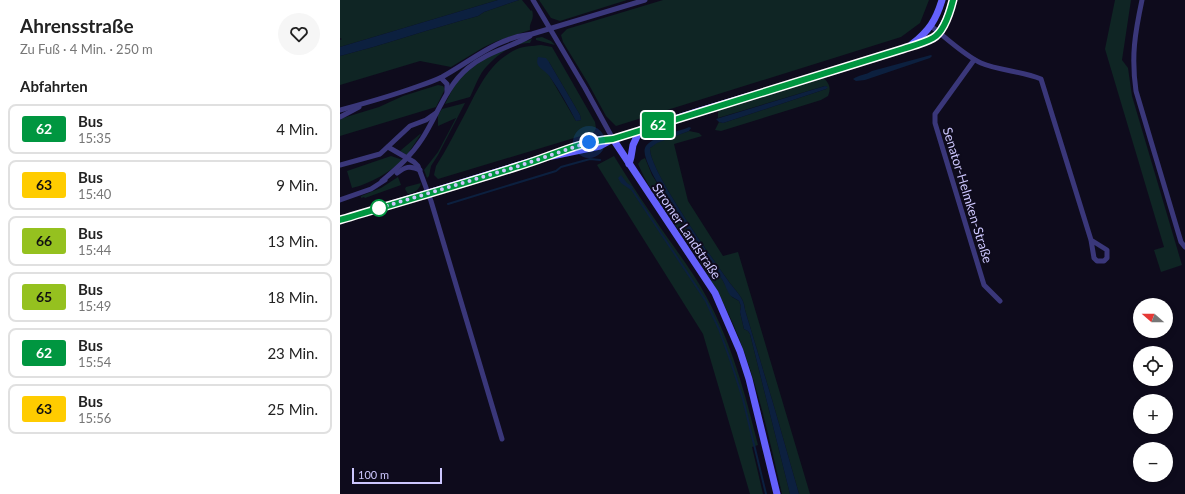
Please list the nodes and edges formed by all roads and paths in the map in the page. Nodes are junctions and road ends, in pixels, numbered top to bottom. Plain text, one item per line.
1 (533, 0) edge
2 (645, 0) edge
3 (942, 0) edge
4 (953, 0) edge
5 (1142, 0) edge
6 (931, 26) junction
7 (550, 29) junction
8 (939, 32) junction
9 (532, 34) junction
10 (903, 49) junction
11 (974, 60) junction
12 (441, 78) junction
13 (447, 93) junction
14 (363, 104) junction
15 (340, 110) edge
16 (437, 113) junction
17 (340, 118) edge
18 (640, 130) junction
19 (613, 139) junction
20 (388, 148) junction
21 (408, 158) junction
22 (629, 164) junction
23 (340, 165) edge
24 (420, 170) junction
25 (382, 181) junction
26 (428, 194) junction
27 (340, 200) edge
28 (340, 220) edge
29 (1091, 240) dead end
30 (1185, 247) edge
31 (1000, 302) dead end
32 (502, 439) dead end
33 (777, 494) edge

1 - 7 street, Stromer Landstraße
2 - 7 street
3 - 6 street
4 - 8 street
5 - 30 street
6 - 8 street
6 - 10 street
7 - 9 street
7 - 19 street, Stromer Landstraße
8 - 10 street
8 - 11 street
9 - 12 street
9 - 13 street
10 - 18 street
11 - 29 street
11 - 31 street, Senator-Helmken-Straße
12 - 13 street
12 - 14 street
13 - 16 street
14 - 15 street
14 - 17 street
16 - 20 street
16 - 21 street
18 - 19 street
18 - 22 street
19 - 22 street, Stromer Landstraße
19 - 26 street
20 - 21 street
20 - 23 street
21 - 24 street
21 - 25 street
22 - 33 street, Stromer Landstraße
24 - 25 street
24 - 26 street
25 - 27 street
26 - 28 street
26 - 32 street

